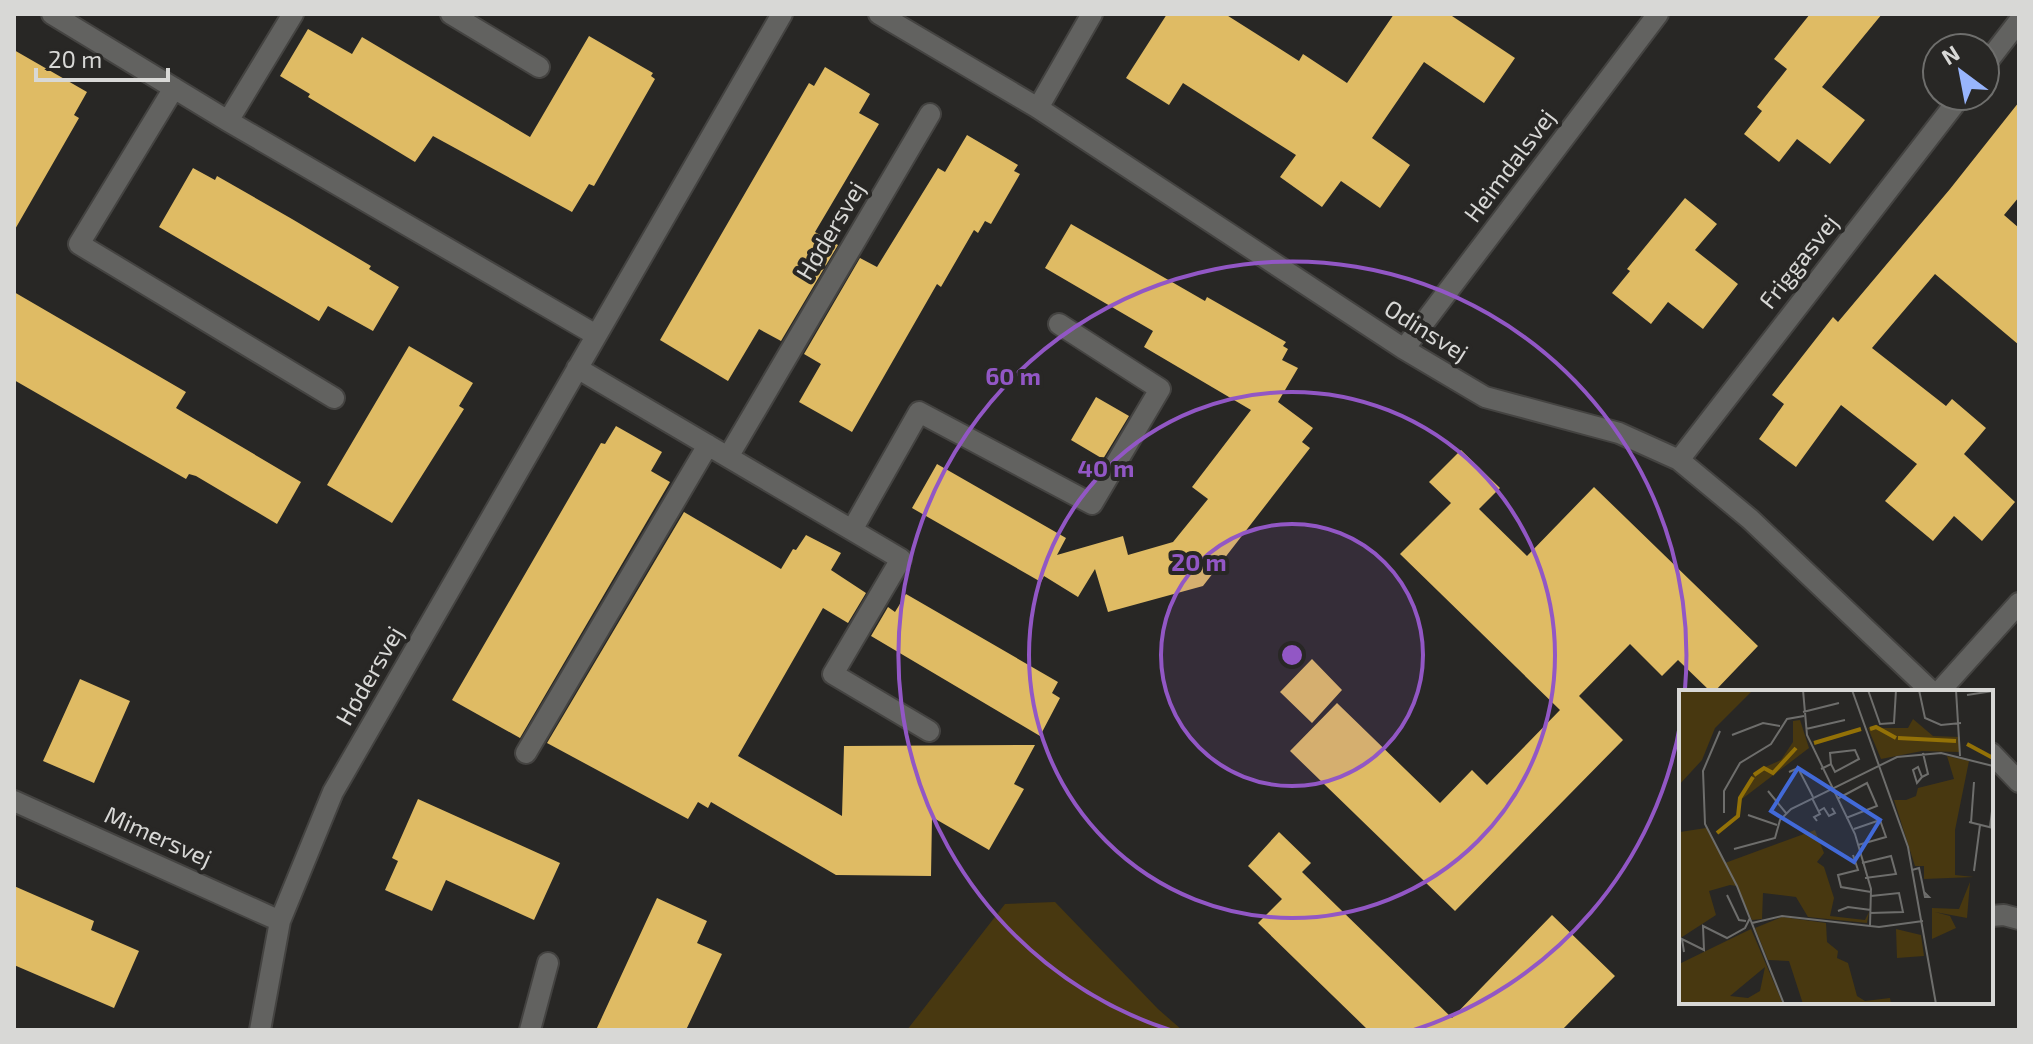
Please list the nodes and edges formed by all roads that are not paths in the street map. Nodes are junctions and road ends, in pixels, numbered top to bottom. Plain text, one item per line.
1 (293, 14) edge
2 (451, 14) edge
3 (782, 14) edge
4 (879, 14) edge
5 (1092, 14) edge
6 (1658, 14) edge
7 (54, 15) edge
8 (2019, 21) edge
9 (2001, 44) edge
10 (539, 67) dead end
11 (174, 88) junction
12 (1038, 108) junction
13 (1949, 112) edge
14 (930, 114) dead end
15 (228, 121) junction
16 (1059, 324) dead end
17 (596, 335) junction
18 (1404, 349) junction
19 (577, 368) junction
20 (334, 398) dead end
21 (708, 445) junction
22 (728, 457) junction
23 (1679, 460) junction
24 (852, 530) junction
25 (2019, 603) edge
26 (1930, 690) edge
27 (1941, 690) edge
28 (929, 731) dead end
29 (526, 753) dead end
30 (1993, 755) edge
31 (2019, 782) edge
32 (14, 801) edge
33 (1993, 916) edge
34 (2019, 919) edge
35 (280, 921) junction
36 (548, 963) dead end
37 (267, 1029) edge
38 (530, 1030) edge

1 - 15 street
2 - 10 street
3 - 17 street, Hødersvej
4 - 12 street, Odinsvej
5 - 12 street
6 - 18 street, Heimdalsvej
7 - 11 street
8 - 9 street
11 - 15 street
11 - 20 street
12 - 18 street, Odinsvej
13 - 23 street, Friggasvej
14 - 22 street, Hødersvej
15 - 17 street
16 - 24 street
17 - 19 street, Hødersvej
18 - 23 street, Odinsvej
19 - 21 street
19 - 35 street, Hødersvej
21 - 22 street
21 - 29 street
22 - 24 street
23 - 26 street, Odinsvej
24 - 28 street
25 - 27 street
30 - 31 street
32 - 35 street, Mimersvej
33 - 34 street
35 - 37 street, Hødersvej
36 - 38 street

